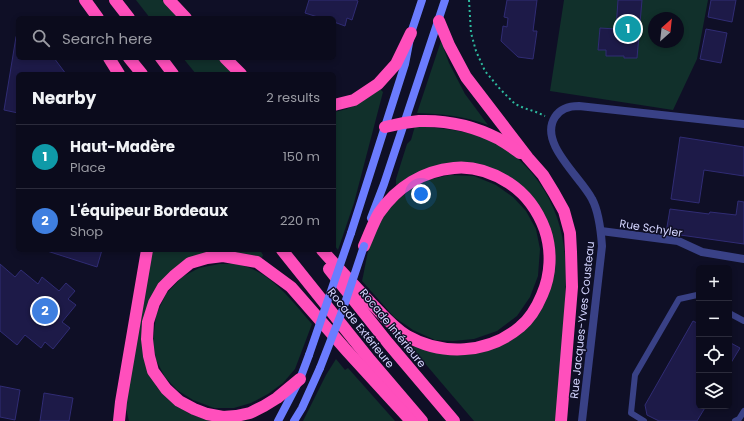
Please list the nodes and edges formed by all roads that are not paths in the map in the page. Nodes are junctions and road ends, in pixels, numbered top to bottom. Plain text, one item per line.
1 (115, 0) edge
2 (168, 0) edge
3 (422, 0) edge
4 (445, 0) edge
5 (89, 8) edge
6 (96, 16) edge
7 (127, 16) edge
8 (184, 16) edge
9 (438, 21) junction
10 (412, 33) junction
11 (110, 60) edge
12 (131, 60) edge
13 (162, 60) edge
14 (228, 60) edge
15 (118, 72) edge
16 (140, 72) edge
17 (172, 72) edge
18 (239, 72) edge
19 (336, 104) edge
20 (405, 123) junction
21 (744, 124) edge
22 (385, 126) junction
23 (528, 158) junction
24 (601, 231) junction
25 (364, 246) junction
26 (147, 252) edge
27 (284, 252) edge
28 (316, 252) edge
29 (324, 252) edge
30 (744, 259) edge
31 (696, 295) edge
32 (732, 315) edge
33 (744, 321) edge
34 (300, 379) junction
35 (121, 402) junction
36 (744, 411) edge
37 (119, 421) edge
38 (126, 421) edge
39 (278, 421) edge
40 (294, 421) edge
41 (411, 421) edge
42 (422, 421) edge
43 (454, 421) edge
44 (561, 421) edge
45 (582, 421) edge
46 (644, 421) edge
47 (735, 421) edge

1 - 7 highway
2 - 8 highway
3 - 10 main road
4 - 9 main road
5 - 6 highway
9 - 20 main road
9 - 23 highway
10 - 19 highway
10 - 22 main road
11 - 15 highway
12 - 16 highway
13 - 17 highway
14 - 18 highway
20 - 22 highway
20 - 23 highway
20 - 25 main road
21 - 24 street, Rue Jacques-Yves Cousteau
22 - 34 main road, bridge
23 - 44 highway
24 - 30 street, Rue Schyler
24 - 45 street, Rue Jacques-Yves Cousteau
25 - 29 highway
25 - 40 main road, bridge
26 - 35 highway
27 - 42 highway, Rocade Extérieure
28 - 43 highway, Rocade Intérieure
31 - 46 lane
32 - 33 lane
34 - 39 main road
34 - 41 highway
35 - 37 highway
35 - 38 highway
36 - 47 lane

